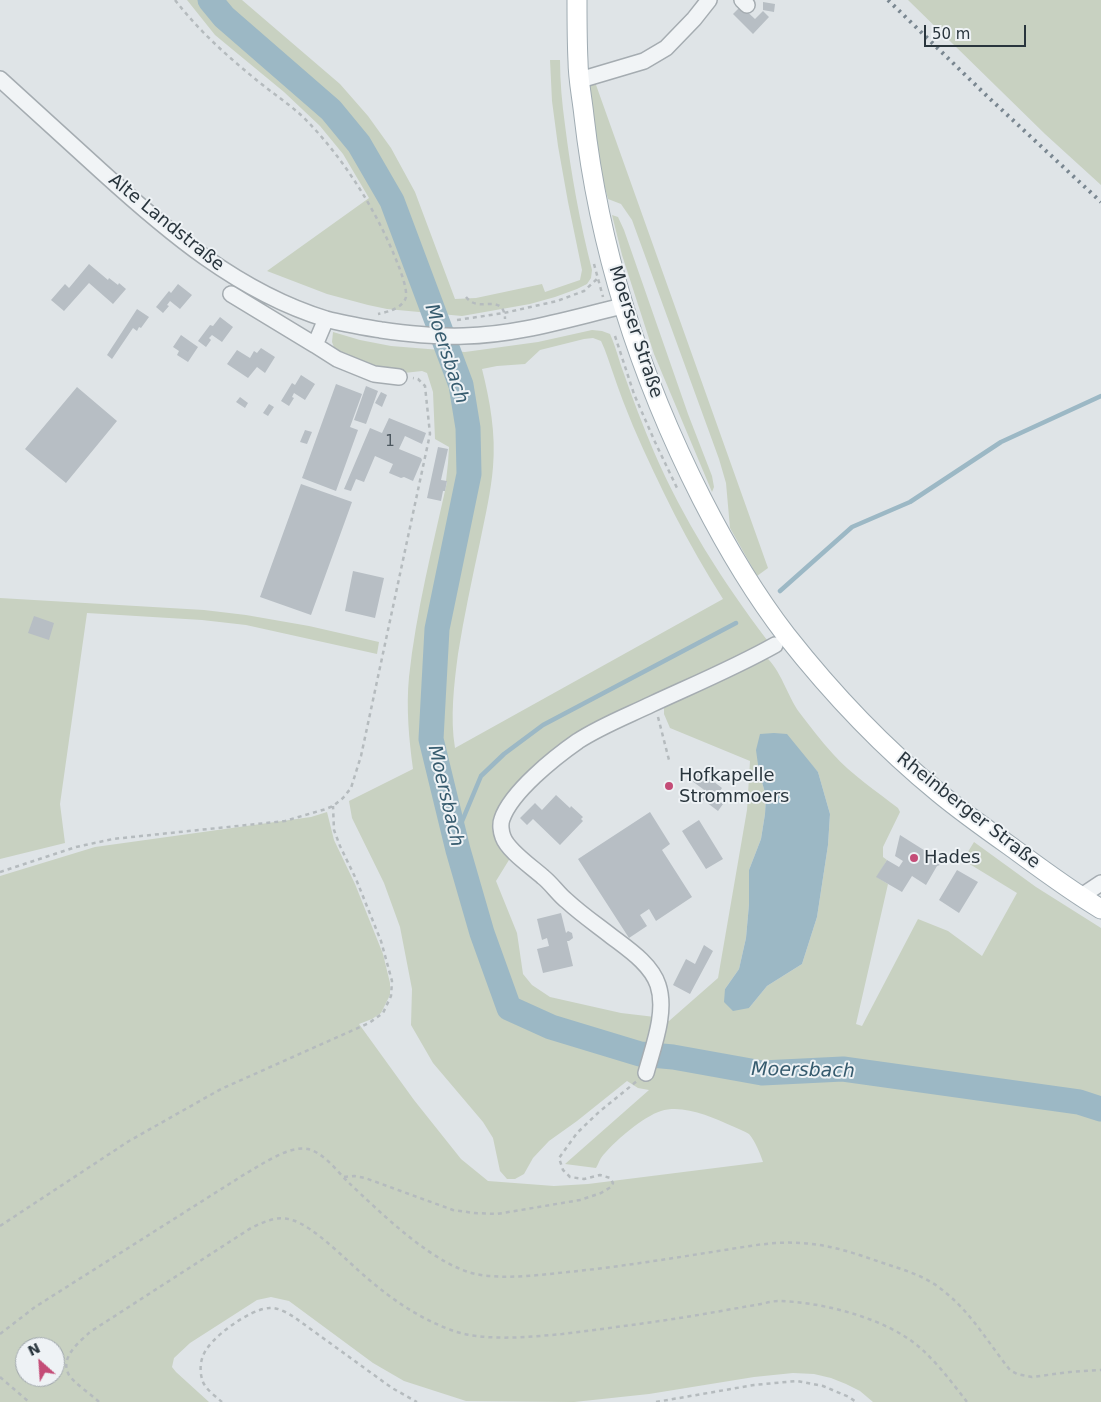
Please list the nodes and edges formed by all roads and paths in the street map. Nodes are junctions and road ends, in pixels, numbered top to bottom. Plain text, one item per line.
1 (174, 0) edge
2 (577, 0) edge
3 (709, 0) edge
4 (0, 79) edge
5 (580, 80) junction
6 (598, 278) dead end
7 (231, 294) dead end
8 (466, 297) dead end
9 (623, 306) junction
10 (504, 312) junction
11 (388, 317) dead end
12 (326, 319) junction
13 (461, 320) dead end
14 (509, 331) junction
15 (315, 345) junction
16 (399, 377) joint
17 (780, 639) junction
18 (654, 703) junction
19 (669, 760) dead end
20 (333, 806) junction
21 (0, 872) edge
22 (1101, 883) edge
23 (1080, 897) junction
24 (1101, 909) edge
25 (646, 1073) joint
26 (344, 1177) junction
27 (0, 1226) edge
28 (0, 1334) edge
29 (1101, 1370) edge
30 (0, 1377) edge
31 (29, 1402) edge
32 (99, 1402) edge
33 (222, 1402) edge
34 (417, 1402) edge
35 (656, 1402) edge
36 (856, 1402) edge
37 (967, 1402) edge

1 - 11 path
2 - 5 main road, Moerser Straße
3 - 5 street
4 - 12 street, Alte Landstraße
5 - 9 main road, Moerser Straße
6 - 10 path
7 - 15 street
8 - 10 path
9 - 14 street, Alte Landstraße
9 - 17 main road, Moerser Straße
10 - 13 path
10 - 14 path
12 - 14 street, Alte Landstraße
12 - 15 street
15 - 16 street
16 - 20 path
17 - 18 street
17 - 23 main road, Rheinberger Straße
18 - 19 path
18 - 25 street
20 - 21 path
20 - 27 path
22 - 23 street
23 - 24 main road, Rheinberger Straße
25 - 26 path
26 - 28 path
26 - 29 path
30 - 31 path
32 - 37 path
33 - 34 path
35 - 36 path

